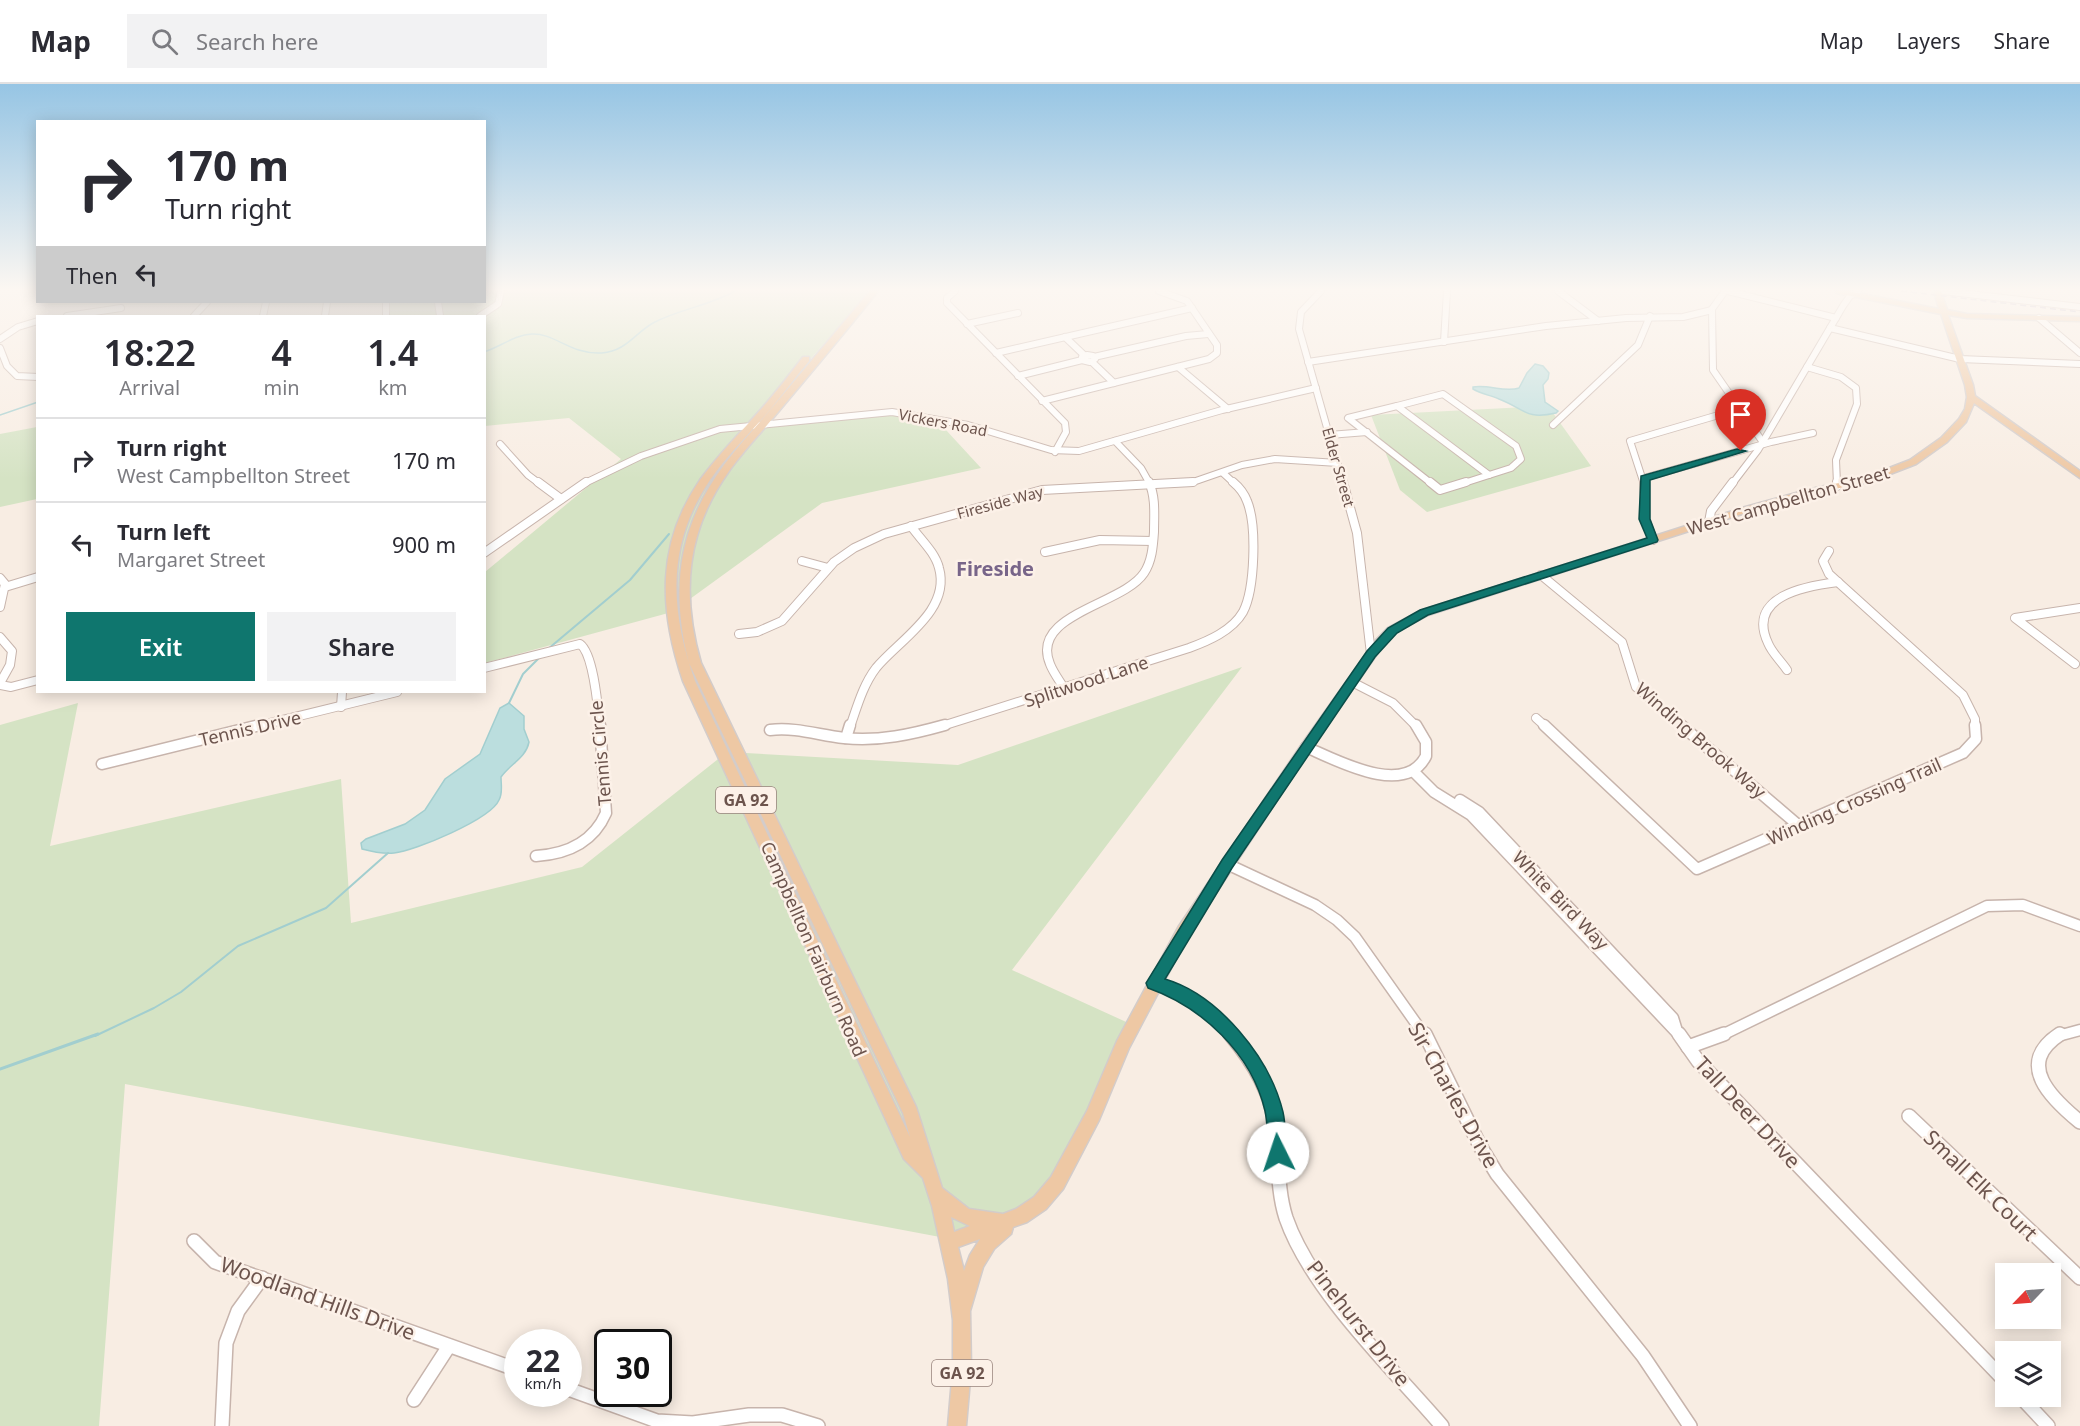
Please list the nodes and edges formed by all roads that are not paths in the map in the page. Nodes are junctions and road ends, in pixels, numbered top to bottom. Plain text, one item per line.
1 (996, 353) edge
2 (2, 354) edge
3 (814, 354) edge
4 (819, 354) edge
5 (1080, 354) edge
6 (1115, 354) edge
7 (1216, 354) edge
8 (1306, 354) edge
9 (1365, 354) edge
10 (1629, 354) edge
11 (1713, 354) edge
12 (1815, 354) edge
13 (1937, 354) edge
14 (1958, 354) edge
15 (1084, 358) junction
16 (1093, 359) junction
17 (1960, 359) junction
18 (1308, 362) junction
19 (2080, 364) edge
20 (1178, 367) junction
21 (1807, 367) junction
22 (1018, 376) junction
23 (36, 377) edge
24 (1114, 383) junction
25 (1316, 388) junction
26 (1971, 398) junction
27 (1042, 400) junction
28 (1397, 406) junction
29 (1228, 409) junction
30 (1739, 410) junction
31 (757, 425) junction
32 (1553, 425) dead end
33 (1366, 432) junction
34 (1813, 433) dead end
35 (1329, 435) junction
36 (1060, 440) junction
37 (1114, 441) junction
38 (1761, 443) junction
39 (500, 444) dead end
40 (1046, 450) junction
41 (1055, 452) junction
42 (1337, 460) junction
43 (1223, 473) junction
44 (1490, 475) junction
45 (2080, 475) edge
46 (1644, 478) junction
47 (1152, 485) junction
48 (1837, 486) junction
49 (561, 499) junction
50 (1708, 522) junction
51 (911, 526) junction
52 (1653, 540) junction
53 (1153, 541) junction
54 (1829, 551) dead end
55 (486, 552) edge
56 (1045, 552) dead end
57 (802, 561) dead end
58 (828, 568) junction
59 (1542, 575) junction
60 (0, 578) edge
61 (36, 578) edge
62 (1838, 582) junction
63 (5, 587) junction
64 (0, 608) edge
65 (2080, 608) edge
66 (739, 634) dead end
67 (0, 637) edge
68 (1371, 654) junction
69 (2075, 664) dead end
70 (486, 668) edge
71 (1787, 670) dead end
72 (36, 681) edge
73 (1352, 682) junction
74 (0, 684) edge
75 (1064, 688) junction
76 (342, 693) edge
77 (393, 693) edge
78 (341, 707) junction
79 (1536, 718) dead end
80 (770, 730) dead end
81 (846, 738) junction
82 (1306, 747) junction
83 (102, 764) dead end
84 (1413, 771) junction
85 (1798, 825) junction
86 (536, 856) dead end
87 (1227, 864) junction
88 (2080, 926) edge
89 (1154, 983) junction
90 (2080, 1030) edge
91 (1688, 1047) junction
92 (1909, 1116) dead end
93 (2080, 1122) edge
94 (927, 1171) junction
95 (1021, 1216) junction
96 (194, 1241) dead end
97 (949, 1242) junction
98 (262, 1278) junction
99 (2080, 1278) edge
100 (962, 1320) junction
101 (448, 1346) junction
102 (504, 1365) edge
103 (1995, 1371) edge
104 (582, 1394) edge
105 (414, 1400) dead end
106 (2030, 1407) edge
107 (222, 1426) edge
108 (818, 1426) edge
109 (957, 1426) edge
110 (1442, 1426) edge
111 (1690, 1426) edge
112 (2048, 1426) edge

1 - 22 street
2 - 23 street
3 - 31 main road, Campbellton Fairburn Road / GA 92
4 - 31 main road, Campbellton Fairburn Road / GA 92
5 - 15 street
6 - 16 street
7 - 20 street
8 - 18 street, Elder Street
9 - 18 street
10 - 32 street
11 - 30 street
12 - 21 street
13 - 17 street
14 - 17 main road
15 - 16 street
15 - 22 street
16 - 24 street
17 - 19 street
17 - 26 main road
18 - 25 street, Elder Street
20 - 24 street
20 - 29 street
21 - 38 street
21 - 48 street
22 - 27 street
24 - 27 street
25 - 29 street, Vickers Road
25 - 35 street, Elder Street
26 - 45 main road
26 - 48 main road, West Campbellton Street
27 - 36 street
28 - 33 street
28 - 44 street
28 - 44 street
29 - 37 street, Vickers Road
30 - 38 street
30 - 46 street
31 - 40 street, Vickers Road
31 - 49 street, Vickers Road
31 - 94 main road, Campbellton Fairburn Road / GA 92
33 - 35 street
33 - 44 street
34 - 38 street
35 - 42 street, Elder Street
36 - 40 street
36 - 41 street
37 - 41 street, Vickers Road
37 - 47 street
38 - 46 street
38 - 50 street
39 - 49 street
40 - 41 street, Vickers Road
42 - 43 street, Fireside Way
42 - 68 street, Elder Street
43 - 47 street, Fireside Way
43 - 75 street, Splitwood Lane
46 - 52 street
47 - 51 street, Fireside Way
47 - 53 street
48 - 50 main road, West Campbellton Street
49 - 55 street, Vickers Road
50 - 52 main road, West Campbellton Street
51 - 58 street, Fireside Way
51 - 81 street
52 - 59 main road, West Campbellton Street
53 - 56 street
53 - 75 street
54 - 62 street, Winding Crossing Trail
57 - 58 street
58 - 66 street, Fireside Way
59 - 68 main road, West Campbellton Street
59 - 85 street, Winding Brook Way
60 - 63 street
61 - 63 street
62 - 71 street
62 - 85 street, Winding Crossing Trail
63 - 64 street
65 - 69 street
67 - 74 street
68 - 73 main road, West Campbellton Street
70 - 86 street, Tennis Circle
72 - 74 street
73 - 82 main road, West Campbellton Street
73 - 84 street
75 - 81 street, Splitwood Lane
76 - 78 street
77 - 78 street, Tennis Drive
78 - 83 street, Tennis Drive
79 - 85 street, Winding Crossing Trail
80 - 81 street, Splitwood Lane
82 - 84 street
82 - 87 main road, West Campbellton Street
84 - 91 street, White Bird Way
87 - 89 main road, West Campbellton Street
87 - 111 street, Sir Charles Drive
88 - 91 street, Tall Deer Drive
89 - 95 main road, West Campbellton Street
89 - 110 street, Pinehurst Drive
90 - 93 street
91 - 103 street, Tall Deer Drive
92 - 99 street, Small Elk Court
94 - 95 main road
94 - 97 main road, Campbellton Fairburn Road / GA 92
95 - 97 main road, West Campbellton Street
95 - 100 main road
96 - 98 street, Woodland Hills Drive
97 - 100 main road, Campbellton Fairburn Road / GA 92
98 - 101 street, Woodland Hills Drive
98 - 107 street
100 - 109 main road, Campbellton Fairburn Road / GA 92
101 - 102 street, Woodland Hills Drive
101 - 105 street
104 - 108 street
106 - 112 street

